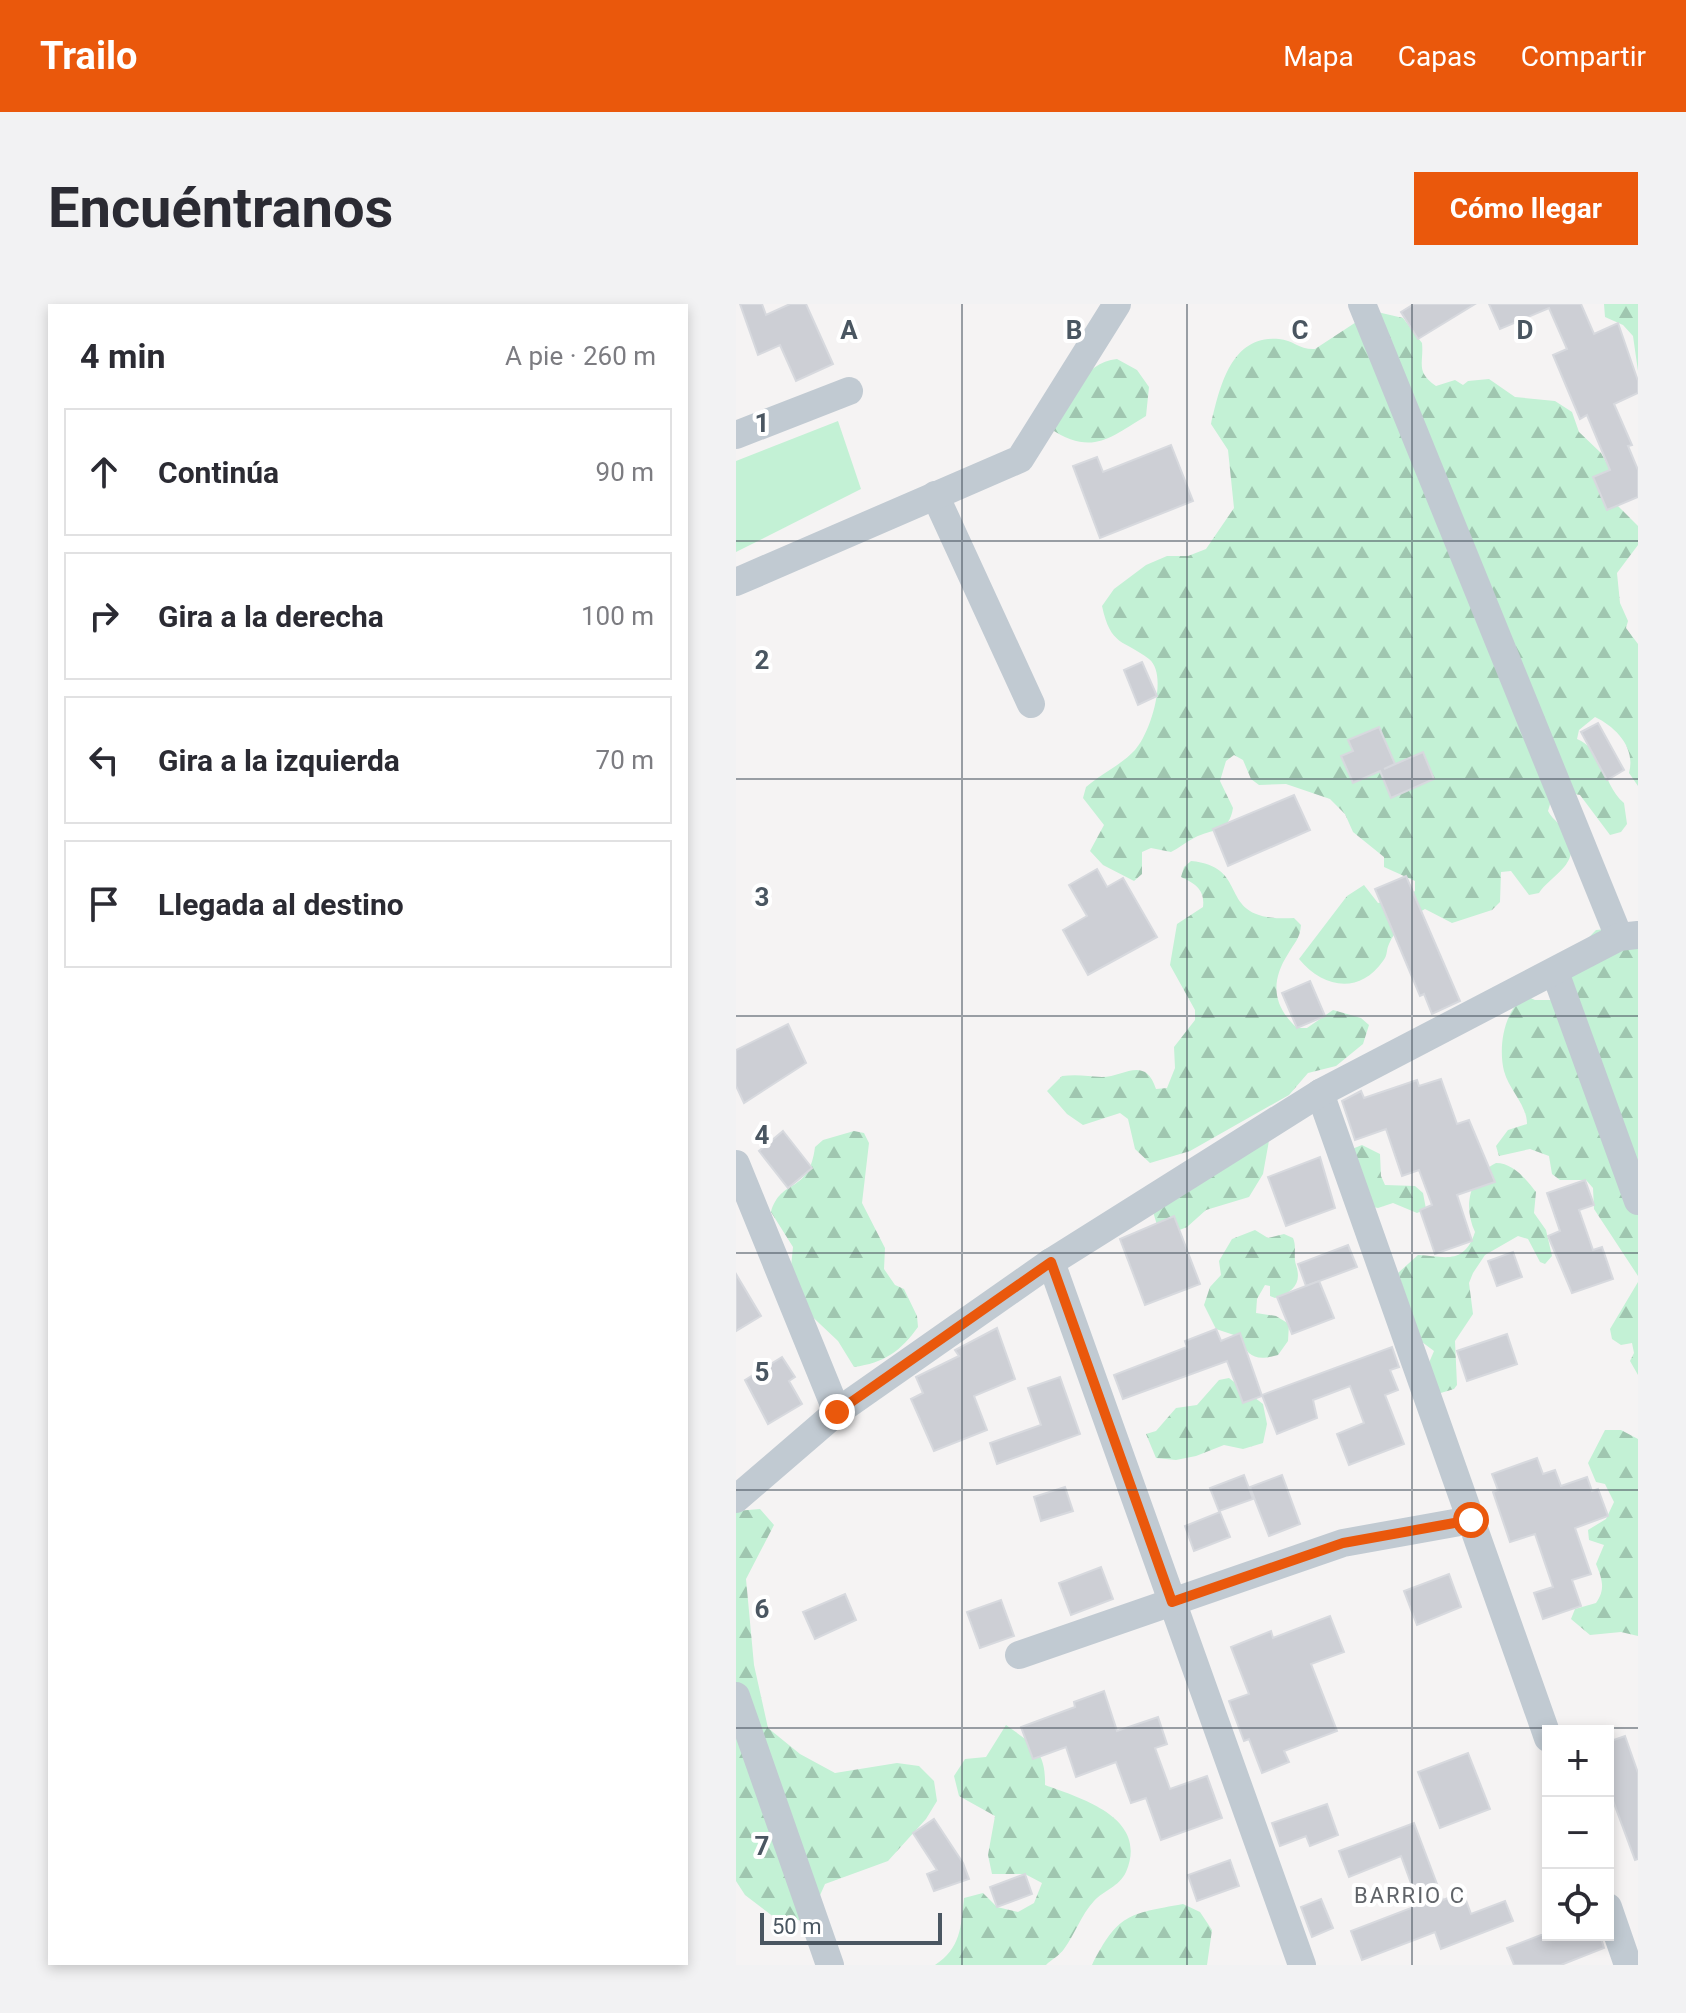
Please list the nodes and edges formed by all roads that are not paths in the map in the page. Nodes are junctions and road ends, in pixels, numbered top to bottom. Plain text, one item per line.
1 (1117, 304) edge
2 (1362, 304) edge
3 (849, 391) dead end
4 (737, 433) edge
5 (935, 495) junction
6 (736, 582) edge
7 (1031, 704) dead end
8 (1628, 936) edge
9 (1555, 972) junction
10 (1320, 1093) junction
11 (736, 1164) edge
12 (1638, 1201) edge
13 (1051, 1262) junction
14 (837, 1412) junction
15 (736, 1499) edge
16 (1471, 1520) junction
17 (1172, 1602) junction
18 (1019, 1655) dead end
19 (736, 1696) edge
20 (1543, 1725) edge
21 (1614, 1924) edge
22 (830, 1965) edge
23 (1302, 1965) edge
24 (1628, 1965) edge

1 - 5 street
2 - 8 street
3 - 4 street
5 - 6 street
5 - 7 street
8 - 9 street
9 - 10 street
9 - 12 street
10 - 13 street
10 - 16 street
11 - 14 street
13 - 14 street
13 - 17 street
14 - 15 street
16 - 17 street
16 - 20 street
17 - 18 street
17 - 23 street
19 - 22 street
21 - 24 street

